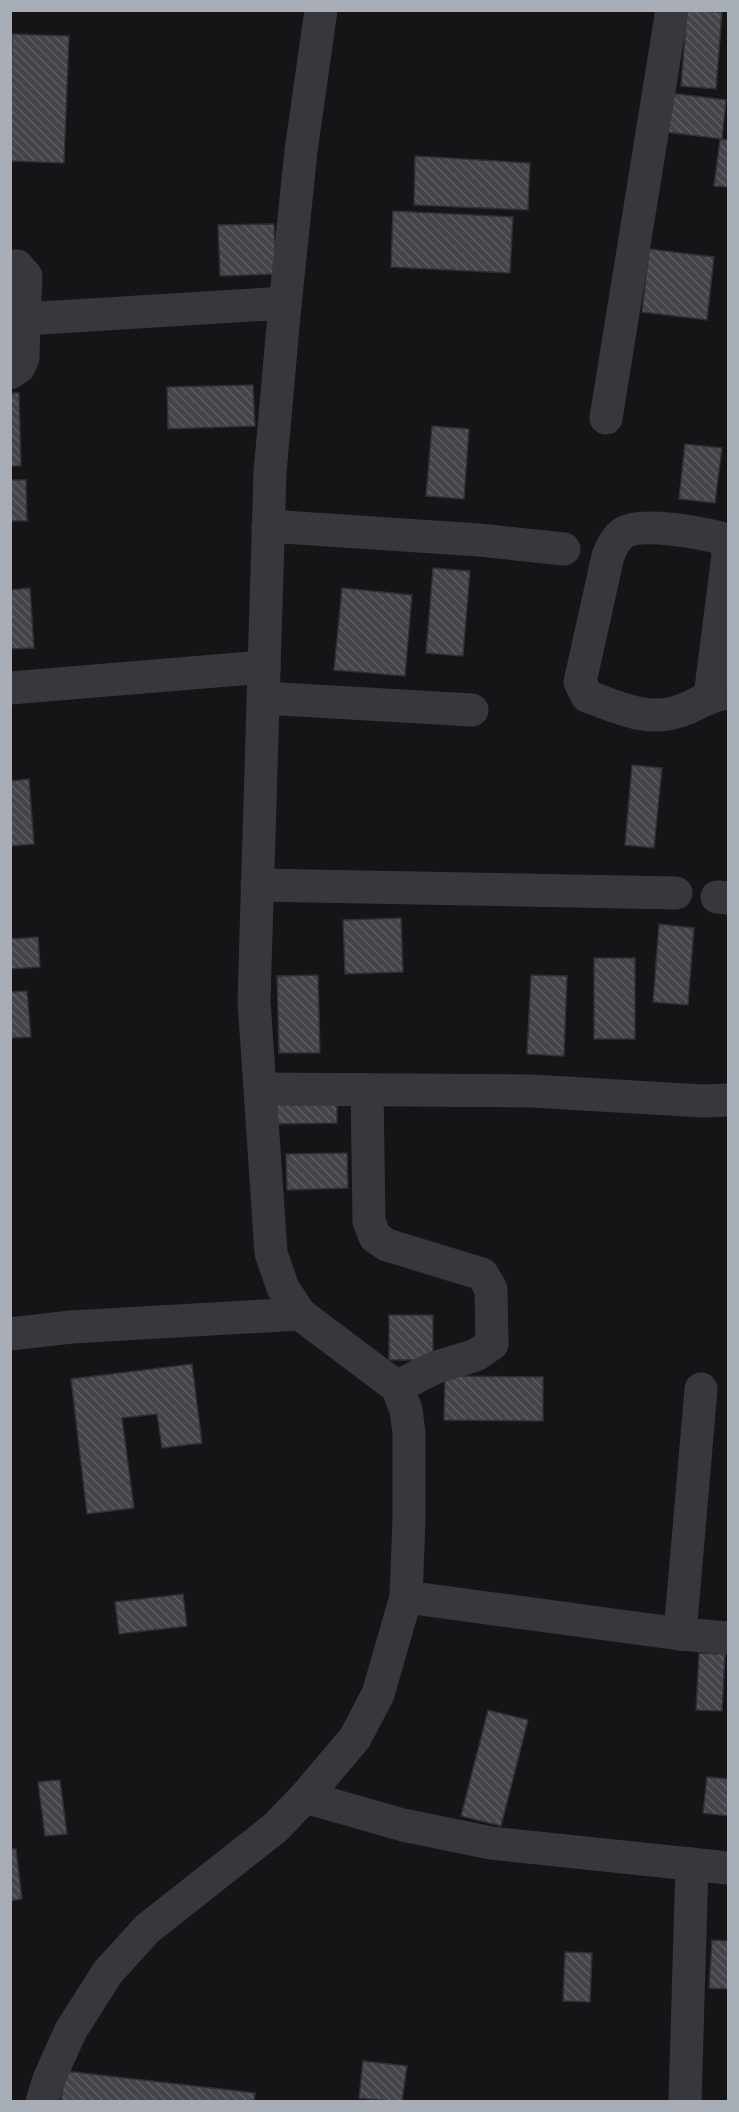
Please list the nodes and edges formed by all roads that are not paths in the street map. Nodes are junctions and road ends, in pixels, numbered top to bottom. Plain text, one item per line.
1 (321, 10) edge
2 (672, 10) edge
3 (10, 266) edge
4 (285, 303) junction
5 (24, 319) junction
6 (10, 373) edge
7 (606, 418) dead end
8 (268, 526) junction
9 (564, 549) dead end
10 (729, 549) edge
11 (729, 555) edge
12 (263, 683) junction
13 (10, 688) edge
14 (719, 695) edge
15 (472, 710) dead end
16 (257, 885) junction
17 (676, 893) dead end
18 (261, 1089) junction
19 (368, 1090) junction
20 (729, 1100) edge
21 (300, 1314) junction
22 (10, 1334) edge
23 (397, 1387) junction
24 (701, 1389) dead end
25 (406, 1597) junction
26 (680, 1634) junction
27 (729, 1638) edge
28 (305, 1797) junction
29 (692, 1864) junction
30 (729, 1868) edge
31 (42, 2102) edge
32 (685, 2102) edge

1 - 4 street
2 - 7 street
3 - 5 street
4 - 5 street
4 - 8 street
5 - 6 street
8 - 9 street
8 - 12 street
10 - 14 street
11 - 14 street
12 - 13 street
12 - 15 street
12 - 16 street
16 - 17 street
16 - 18 street
18 - 19 street
18 - 21 street
19 - 20 street
19 - 23 street
21 - 22 street
21 - 23 street
23 - 25 street
24 - 26 street
25 - 26 street
25 - 28 street
26 - 27 street
28 - 29 street
28 - 31 street
29 - 30 street
29 - 32 street

